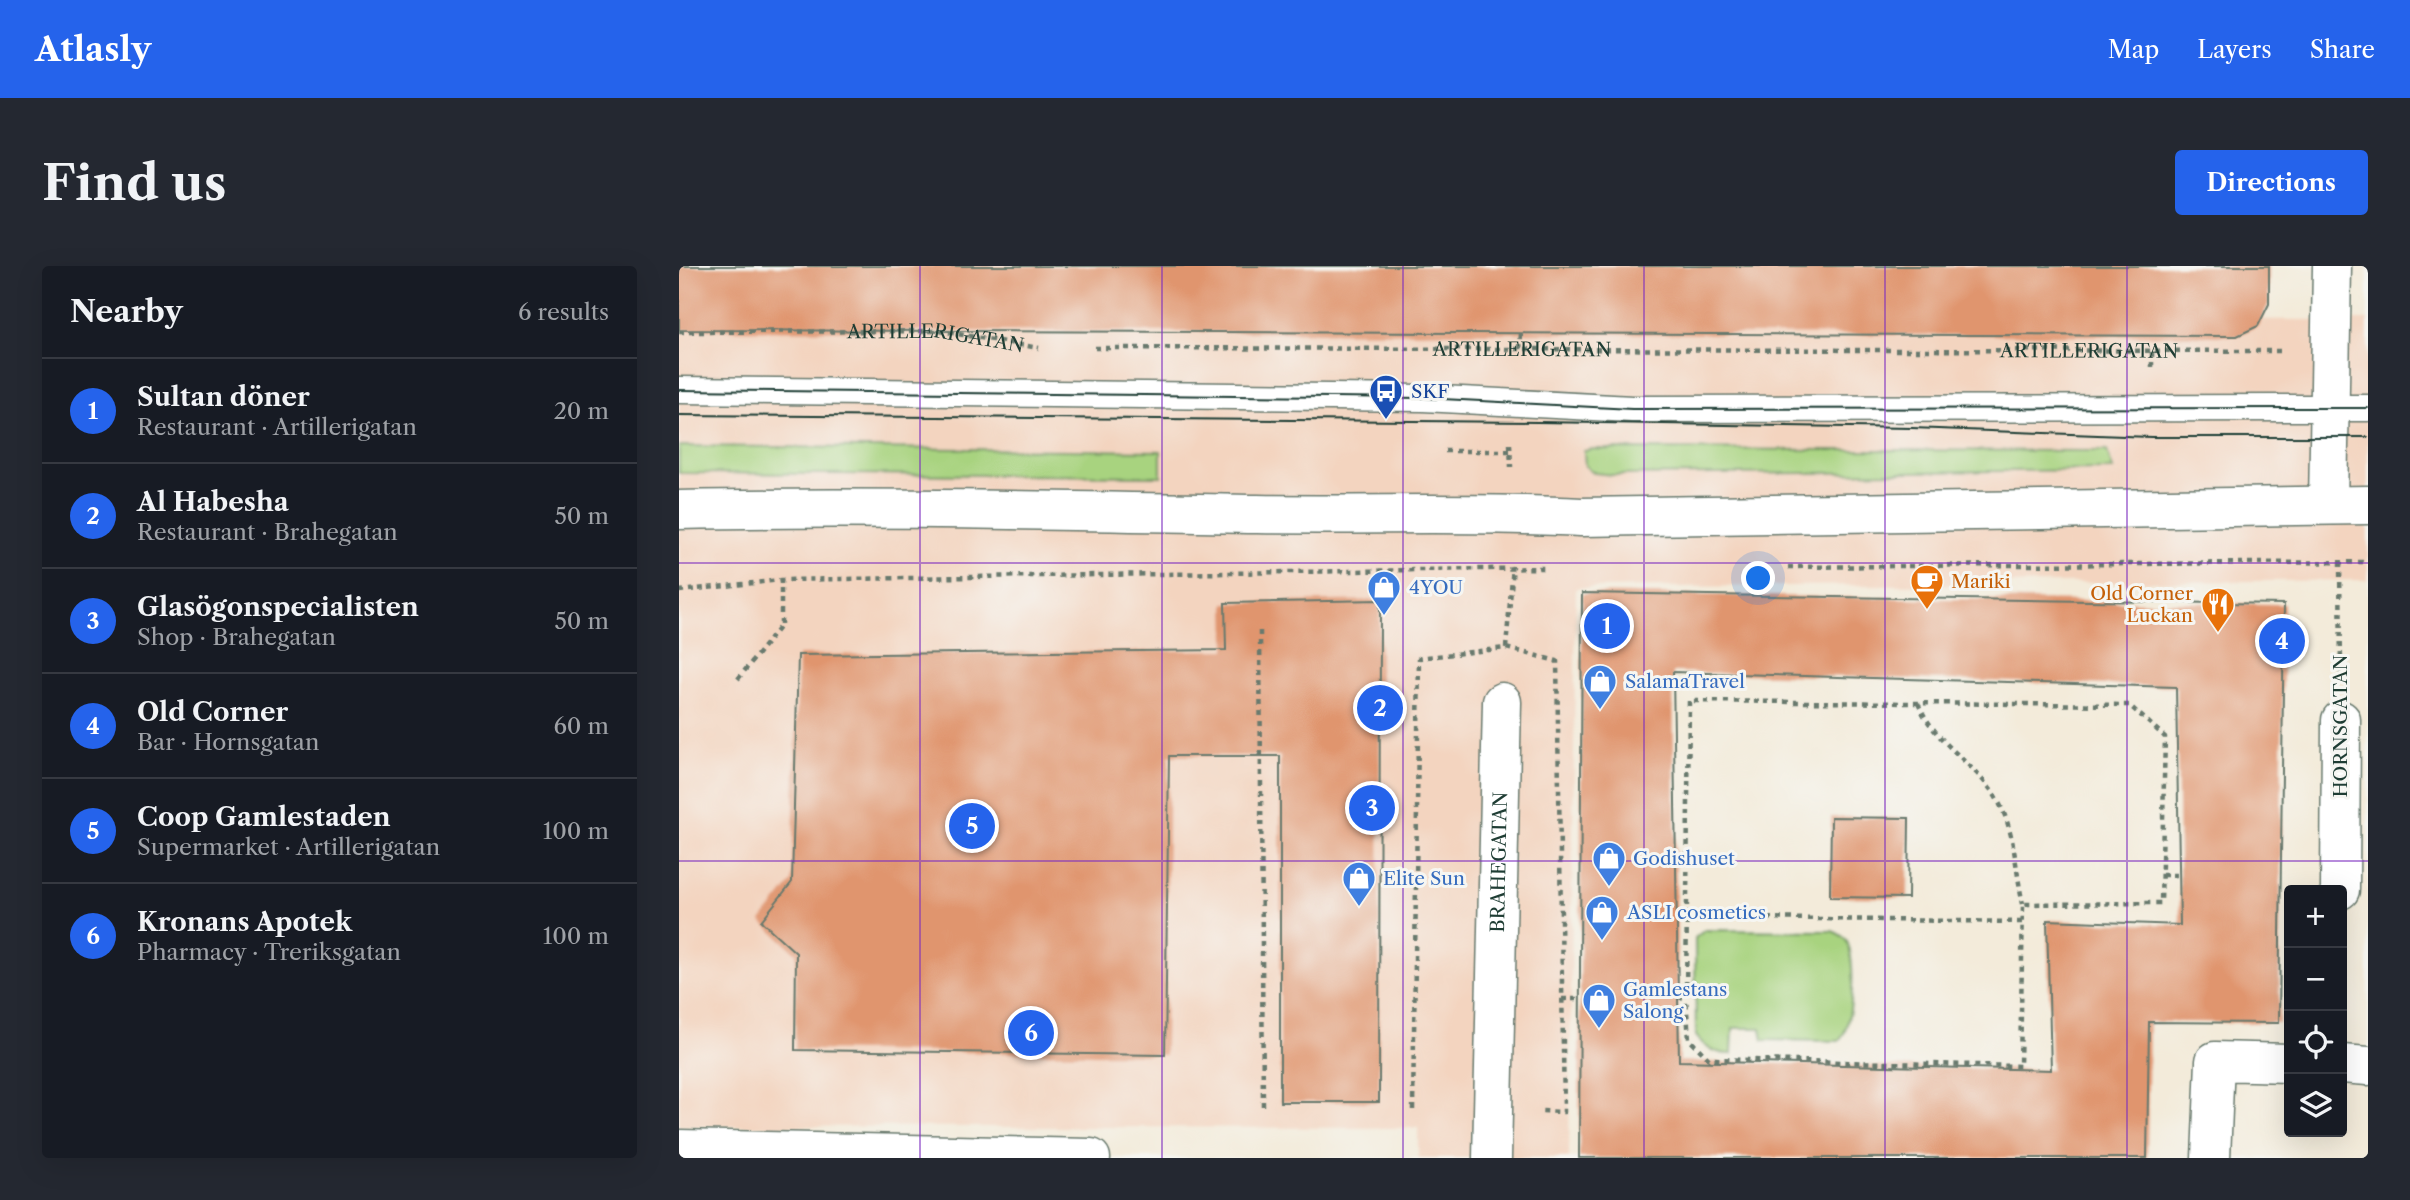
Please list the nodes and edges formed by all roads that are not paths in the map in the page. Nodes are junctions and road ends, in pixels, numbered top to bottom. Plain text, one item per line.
1 (2332, 266) edge
2 (679, 390) edge
3 (2349, 408) edge
4 (2328, 505) junction
5 (2368, 505) edge
6 (679, 510) edge
7 (1502, 702) road end
8 (2341, 720) road end
9 (2340, 885) edge
10 (2284, 1063) edge
11 (2347, 1064) edge
12 (2368, 1066) edge
13 (679, 1149) edge
14 (767, 1154) edge
15 (1091, 1158) edge
16 (1492, 1158) edge
17 (2211, 1158) edge

1 - 3 main road
2 - 3 lane
3 - 4 main road
4 - 5 main road
4 - 6 main road
7 - 16 main road, BRAHEGATAN
8 - 9 main road, HORNSGATAN
10 - 17 main road
11 - 12 main road
13 - 14 main road
14 - 15 main road

